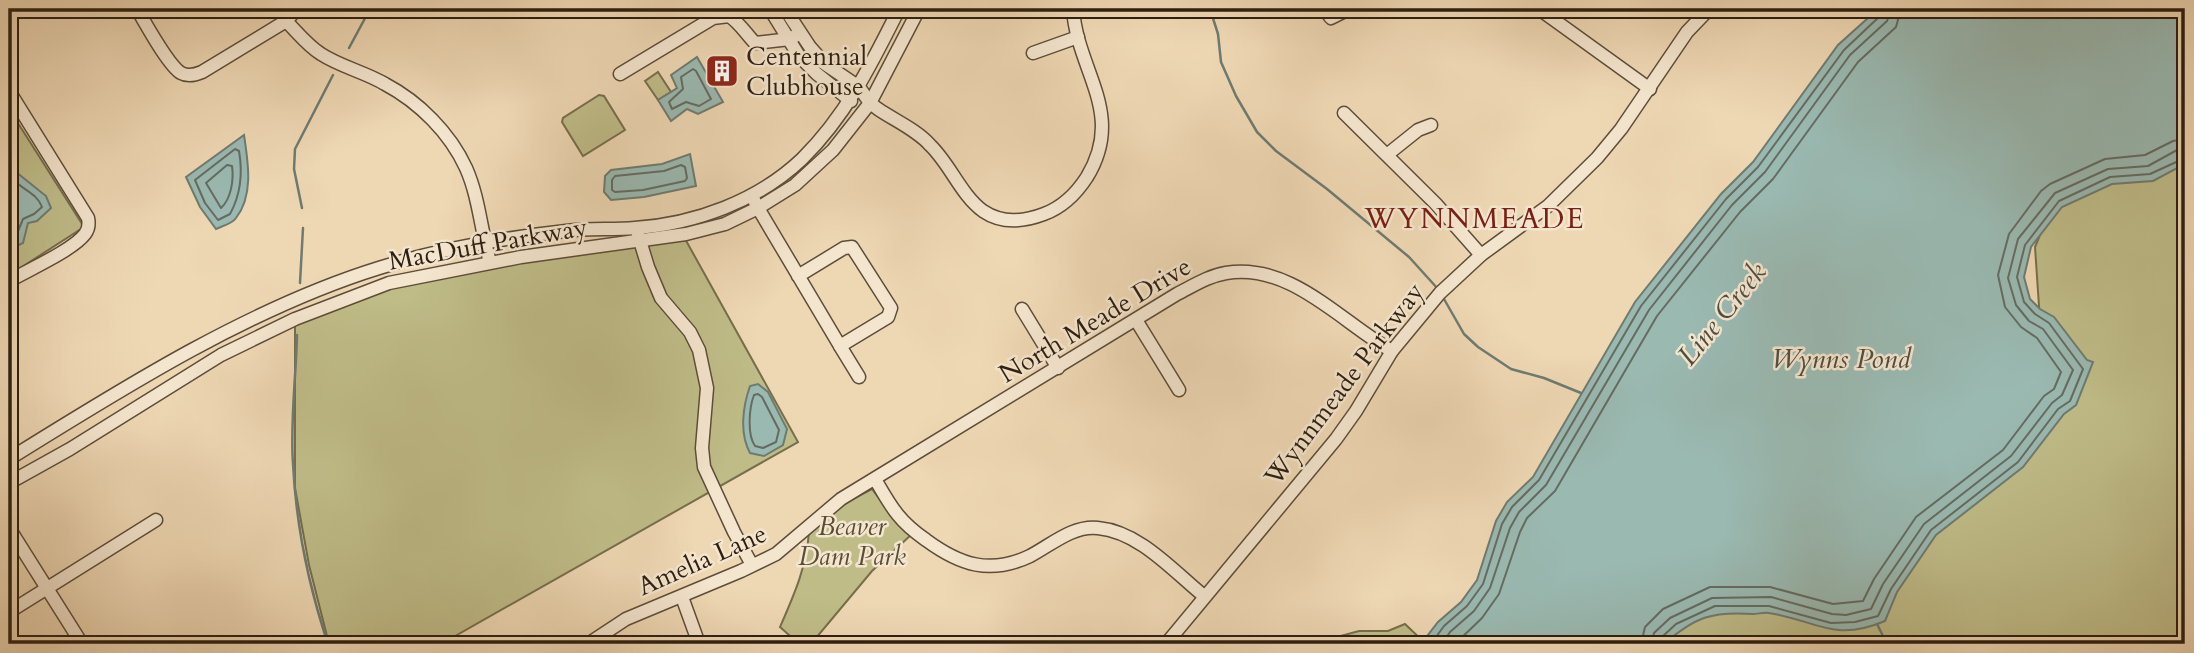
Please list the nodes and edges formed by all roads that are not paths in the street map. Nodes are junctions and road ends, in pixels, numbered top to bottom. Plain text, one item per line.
1 (137, 9) edge
2 (298, 9) edge
3 (770, 9) edge
4 (785, 9) edge
5 (899, 9) edge
6 (919, 9) edge
7 (1073, 9) edge
8 (1324, 9) edge
9 (1349, 9) edge
10 (1539, 9) edge
11 (1709, 9) edge
12 (286, 21) junction
13 (795, 36) junction
14 (1078, 37) junction
15 (1032, 53) dead end
16 (620, 74) dead end
17 (859, 88) junction
18 (1650, 89) junction
19 (9, 91) edge
20 (851, 101) junction
21 (870, 103) junction
22 (1344, 113) dead end
23 (1432, 125) dead end
24 (1388, 154) junction
25 (751, 194) junction
26 (758, 208) junction
27 (635, 228) junction
28 (642, 242) junction
29 (485, 243) junction
30 (1481, 255) junction
31 (490, 262) junction
32 (798, 276) junction
33 (9, 281) edge
34 (1022, 309) dead end
35 (1136, 320) junction
36 (840, 346) junction
37 (1392, 351) junction
38 (1058, 368) junction
39 (859, 377) dead end
40 (1179, 390) dead end
41 (9, 459) edge
42 (875, 479) junction
43 (9, 482) edge
44 (828, 509) joint
45 (156, 520) dead end
46 (9, 528) edge
47 (752, 565) junction
48 (46, 588) junction
49 (682, 597) junction
50 (1204, 597) junction
51 (9, 612) edge
52 (82, 644) edge
53 (589, 644) edge
54 (699, 644) edge
55 (1166, 644) edge

1 - 12 street
2 - 12 street
3 - 13 street
4 - 13 street
5 - 17 street, MacDuff Parkway
6 - 21 street, MacDuff Parkway
7 - 14 street
8 - 9 street
10 - 18 street
11 - 18 street, Wynnmeade Parkway
12 - 29 street
13 - 16 street
13 - 17 street
13 - 20 street
14 - 15 street
14 - 21 street
17 - 20 street, MacDuff Parkway
17 - 21 street
18 - 30 street, Wynnmeade Parkway
19 - 33 street
20 - 21 street
20 - 25 street, MacDuff Parkway
21 - 26 street, MacDuff Parkway
22 - 24 street
23 - 24 street
24 - 30 street
25 - 26 street
25 - 27 street, MacDuff Parkway
26 - 28 street, MacDuff Parkway
26 - 32 street
27 - 28 street
27 - 29 street, MacDuff Parkway
28 - 31 street, MacDuff Parkway
28 - 47 street
29 - 31 street
29 - 41 street, MacDuff Parkway
30 - 37 street, Wynnmeade Parkway
31 - 43 street, MacDuff Parkway
32 - 36 street
32 - 36 street
34 - 38 street
35 - 37 street, North Meade Drive
35 - 38 street, North Meade Drive
35 - 40 street
36 - 39 street
37 - 50 street, Wynnmeade Parkway
38 - 42 street, North Meade Drive
42 - 44 street, North Meade Drive
42 - 50 street
44 - 47 street, Amelia Lane
45 - 48 street
46 - 48 street
47 - 49 street, Amelia Lane
48 - 51 street
48 - 52 street
49 - 53 street, Amelia Lane
49 - 54 street
50 - 55 street, Wynnmeade Parkway

